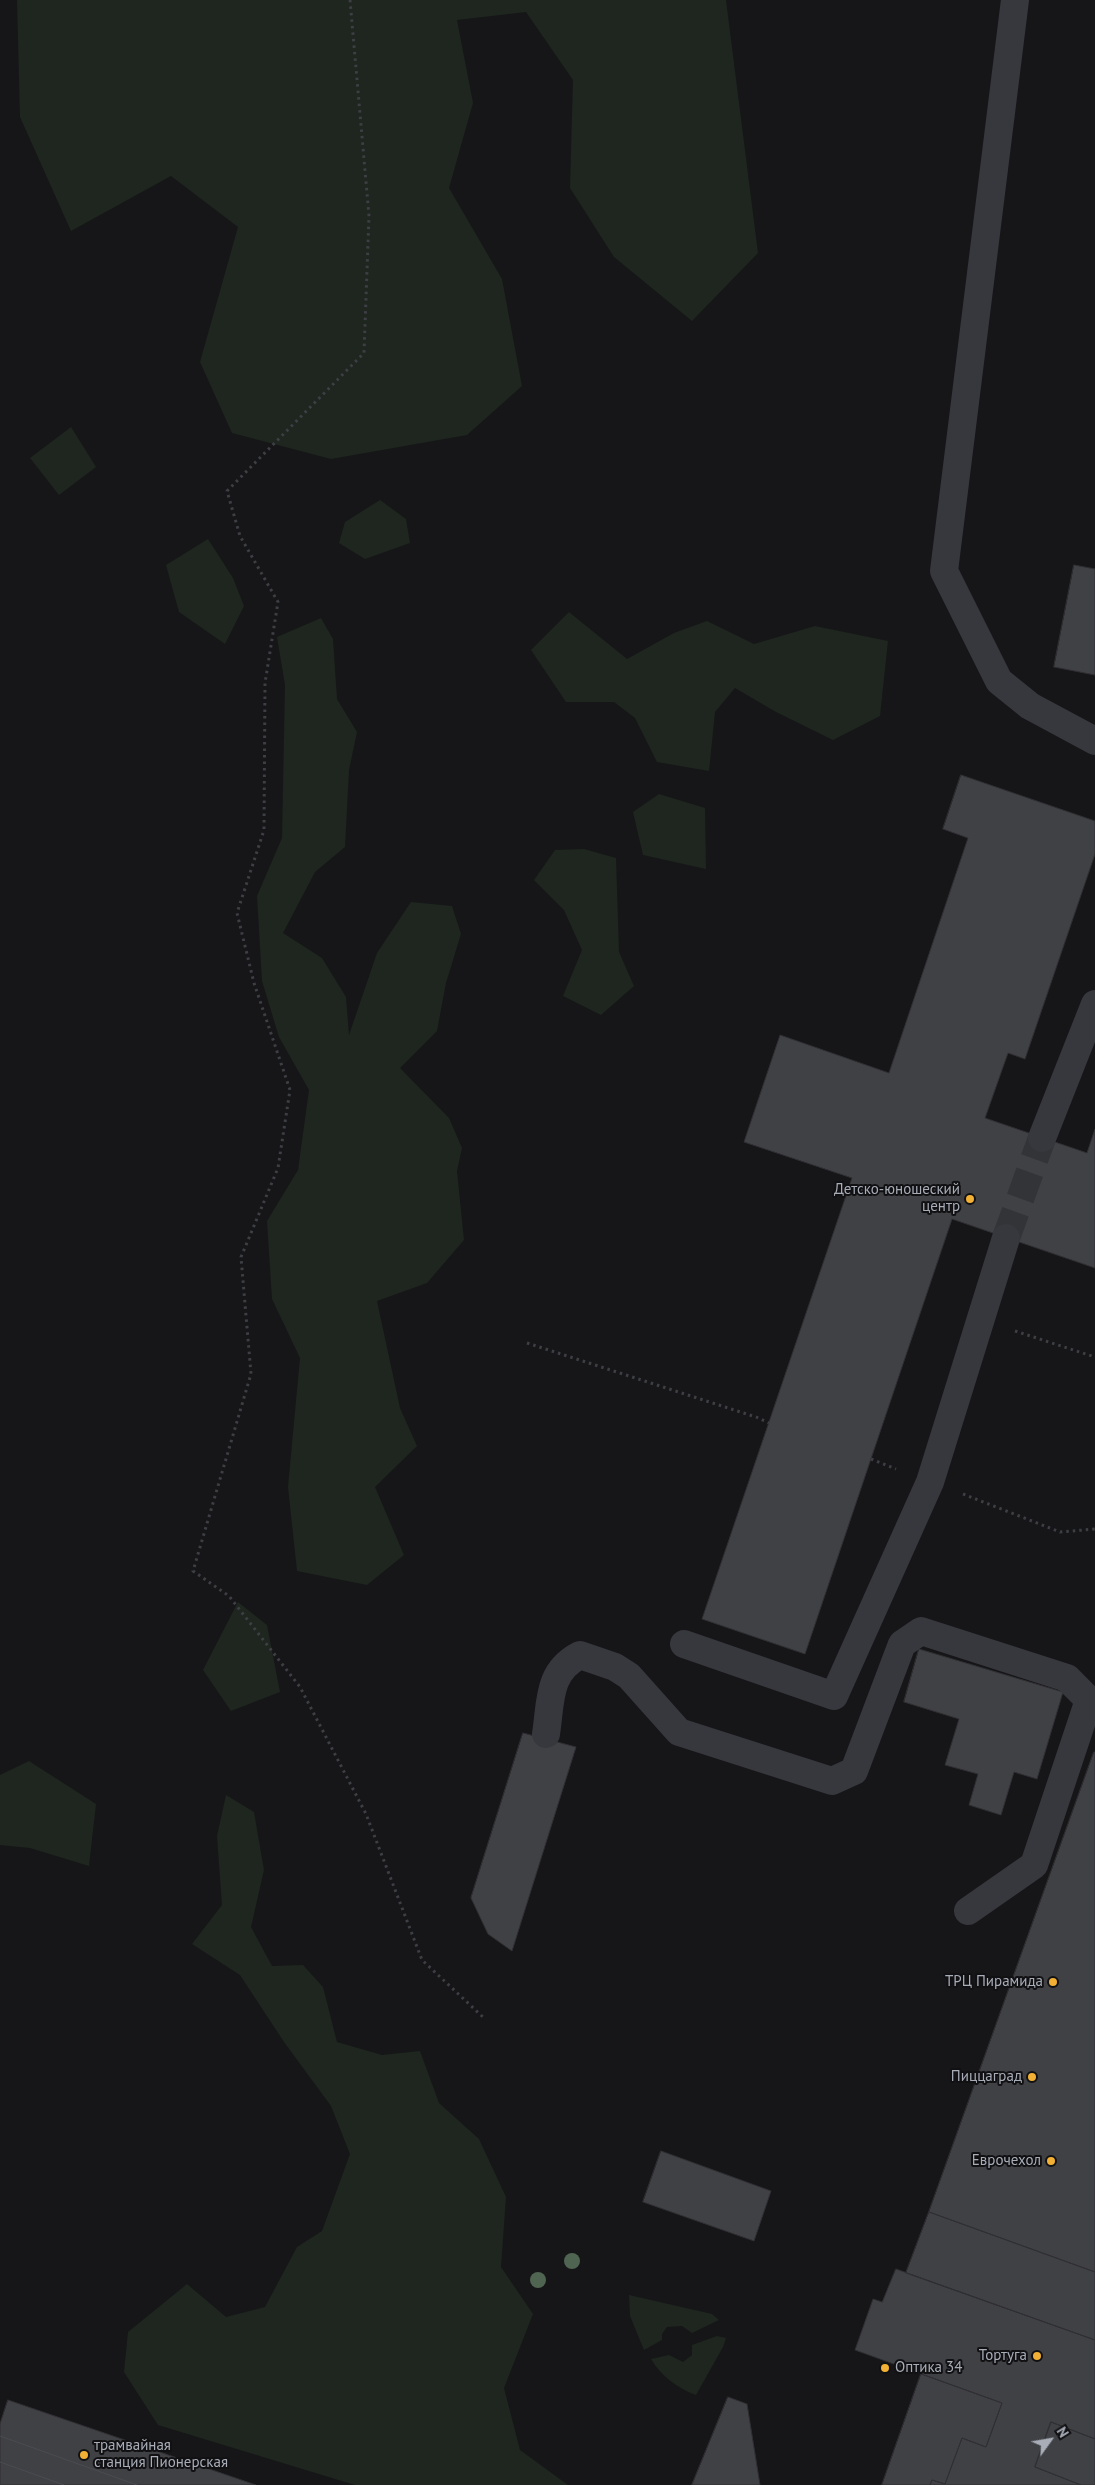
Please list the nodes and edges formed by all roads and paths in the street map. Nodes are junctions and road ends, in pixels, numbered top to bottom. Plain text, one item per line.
1 (350, 0) edge
2 (1015, 0) edge
3 (1095, 741) edge
4 (1095, 1004) edge
5 (1042, 1138) tunnel mouth
6 (1006, 1238) tunnel mouth
7 (981, 1319) junction
8 (527, 1343) dead end
9 (1095, 1357) edge
10 (769, 1424) dead end
11 (930, 1482) junction
12 (1095, 1529) edge
13 (684, 1644) dead end
14 (1092, 1701) edge
15 (546, 1734) dead end
16 (968, 1911) dead end
17 (484, 2018) dead end

1 - 17 path
2 - 3 street
4 - 5 street
6 - 7 street
7 - 9 path
7 - 11 street
8 - 10 path
11 - 12 path
11 - 13 street
14 - 15 street
14 - 16 street

